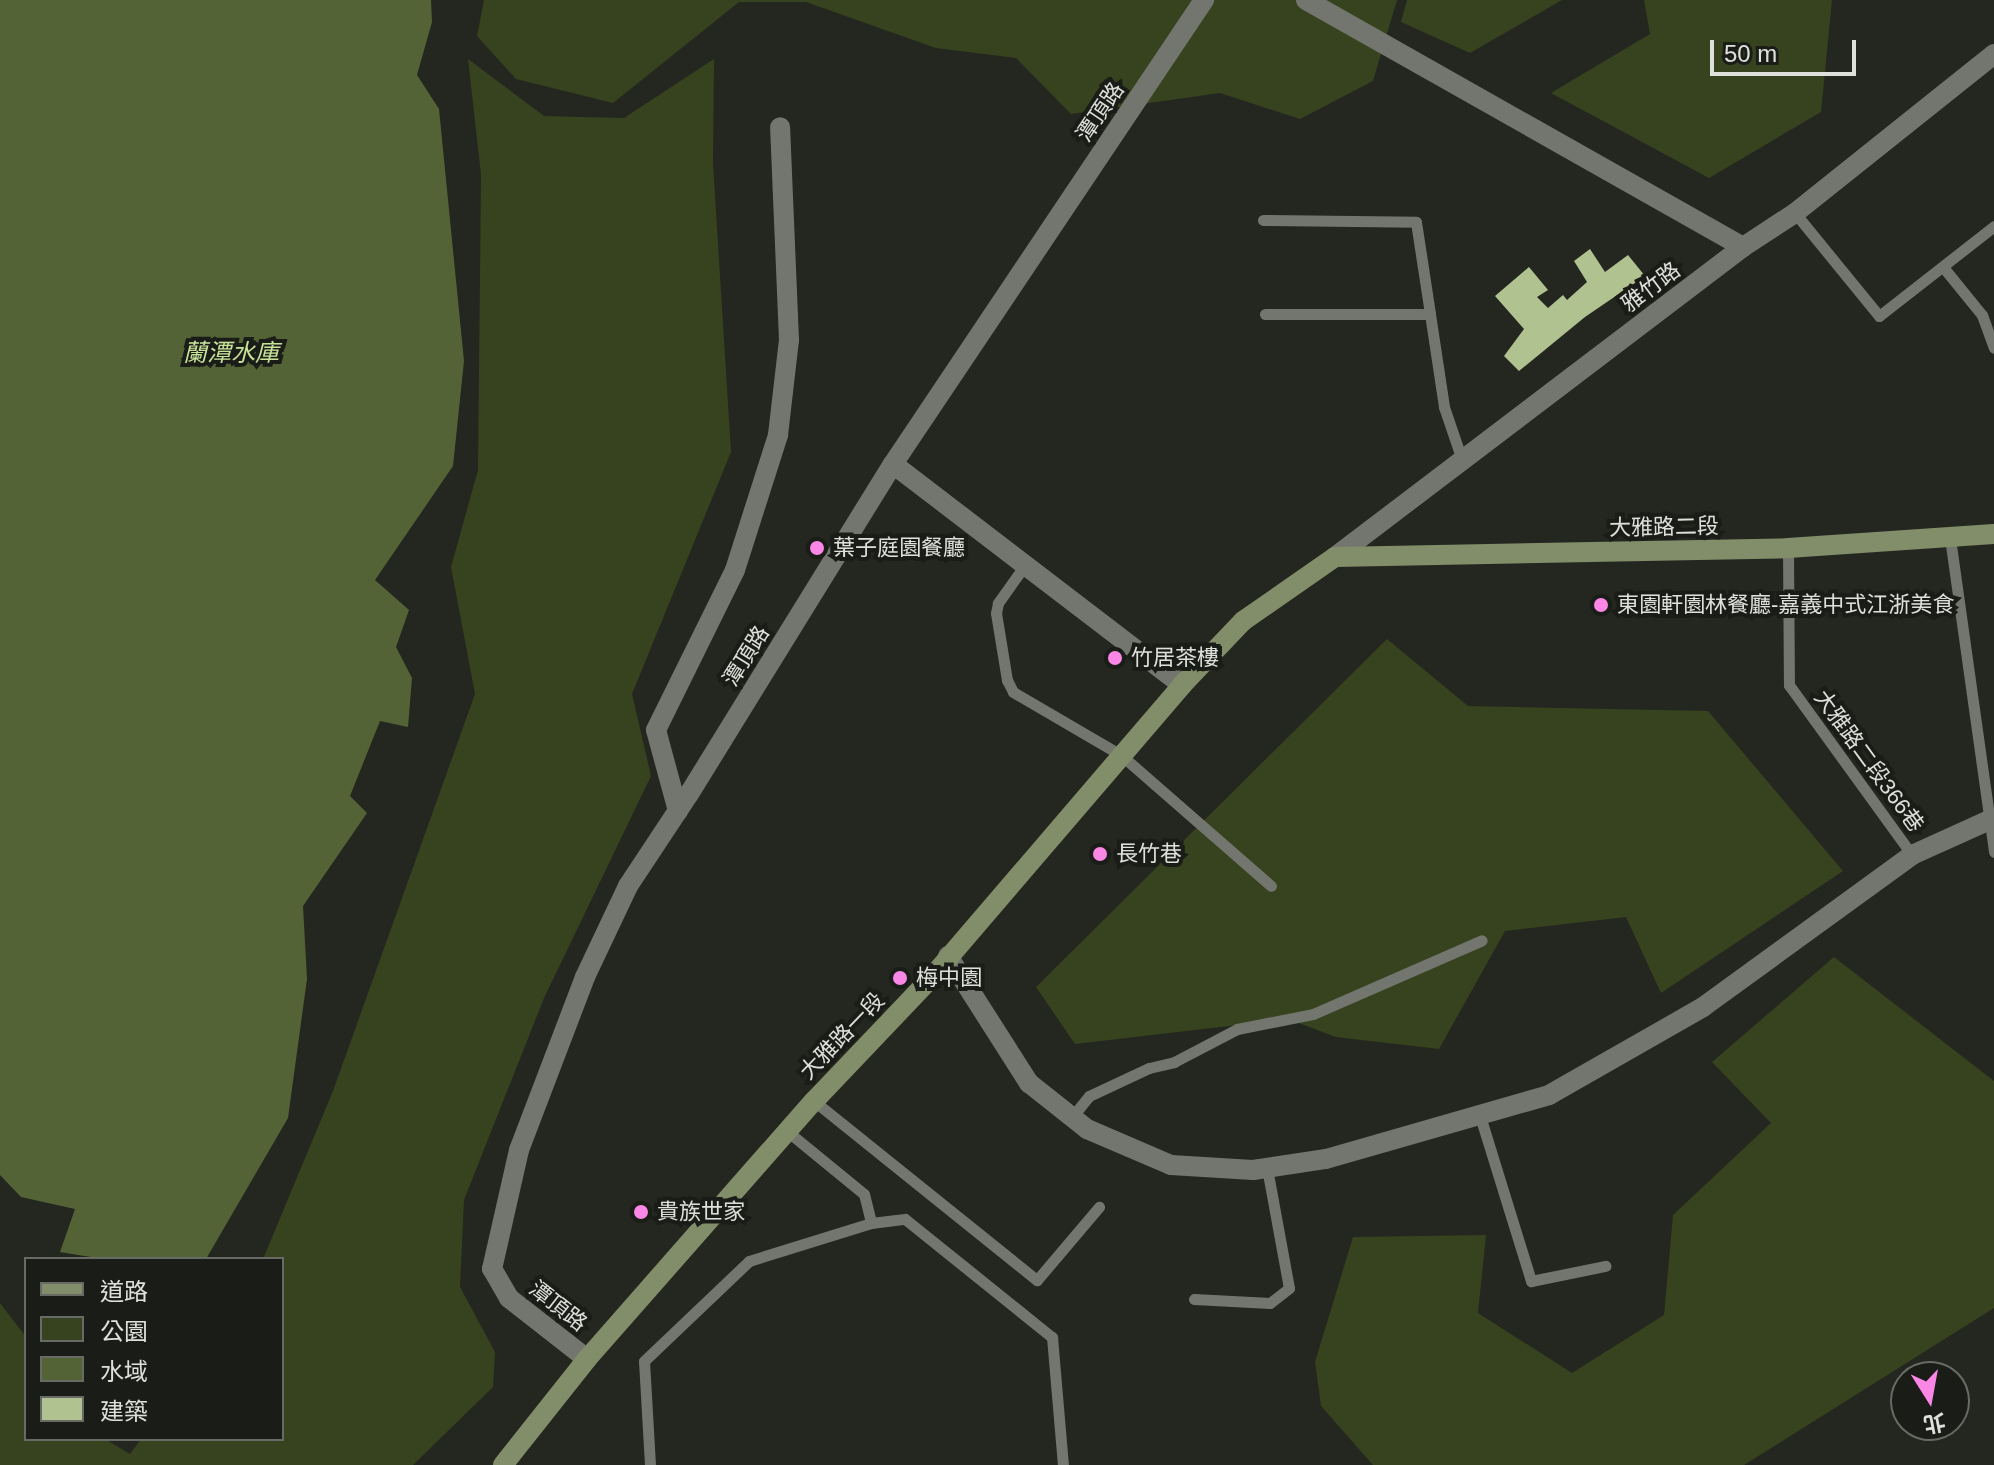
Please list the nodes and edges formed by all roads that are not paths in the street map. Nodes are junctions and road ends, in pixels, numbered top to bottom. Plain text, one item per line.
1 (1204, 0) edge
2 (1306, 0) edge
3 (1994, 54) edge
4 (780, 127) dead end
5 (1795, 213) junction
6 (1263, 220) dead end
7 (1994, 226) edge
8 (1743, 247) junction
9 (1943, 267) junction
10 (1265, 314) dead end
11 (1430, 314) junction
12 (1994, 348) edge
13 (1462, 460) junction
14 (893, 464) junction
15 (1994, 534) edge
16 (1950, 538) junction
17 (1788, 548) junction
18 (1335, 557) junction
19 (1025, 565) junction
20 (1182, 685) junction
21 (1121, 755) junction
22 (678, 811) junction
23 (1991, 820) edge
24 (1994, 852) edge
25 (1912, 855) junction
26 (1271, 886) dead end
27 (1482, 940) dead end
28 (948, 956) junction
29 (814, 1101) junction
30 (1480, 1116) junction
31 (1072, 1117) junction
32 (787, 1131) junction
33 (1267, 1168) junction
34 (1099, 1207) dead end
35 (871, 1223) junction
36 (1605, 1266) dead end
37 (1194, 1299) dead end
38 (587, 1359) junction
39 (503, 1465) edge
40 (650, 1465) edge
41 (1063, 1465) edge

1 - 14 street, 潭頂路
2 - 8 street
3 - 5 street, 雅竹路
4 - 22 street
5 - 8 street, 雅竹路
5 - 9 lane
6 - 11 lane
7 - 9 lane
8 - 13 street, 雅竹路
9 - 12 lane
10 - 11 lane
11 - 13 lane
13 - 18 street, 雅竹路
14 - 19 street
14 - 22 street, 潭頂路
15 - 16 main road, 大雅路二段
16 - 17 main road, 大雅路二段
16 - 23 lane
17 - 18 main road, 大雅路二段
17 - 25 lane, 大雅路二段366巷
18 - 20 main road, 大雅路一段
19 - 20 street
19 - 21 lane
20 - 21 main road, 大雅路一段
21 - 26 lane
21 - 28 main road, 大雅路一段
22 - 38 street, 潭頂路
23 - 24 lane
23 - 25 street
25 - 30 street
27 - 31 lane
28 - 29 main road, 大雅路一段
28 - 31 street
29 - 32 main road, 大雅路一段
29 - 34 lane
30 - 33 street
30 - 36 lane
31 - 33 street
32 - 35 lane
32 - 38 main road, 大雅路一段
33 - 37 lane
35 - 40 lane
35 - 41 lane
38 - 39 main road, 大雅路一段

